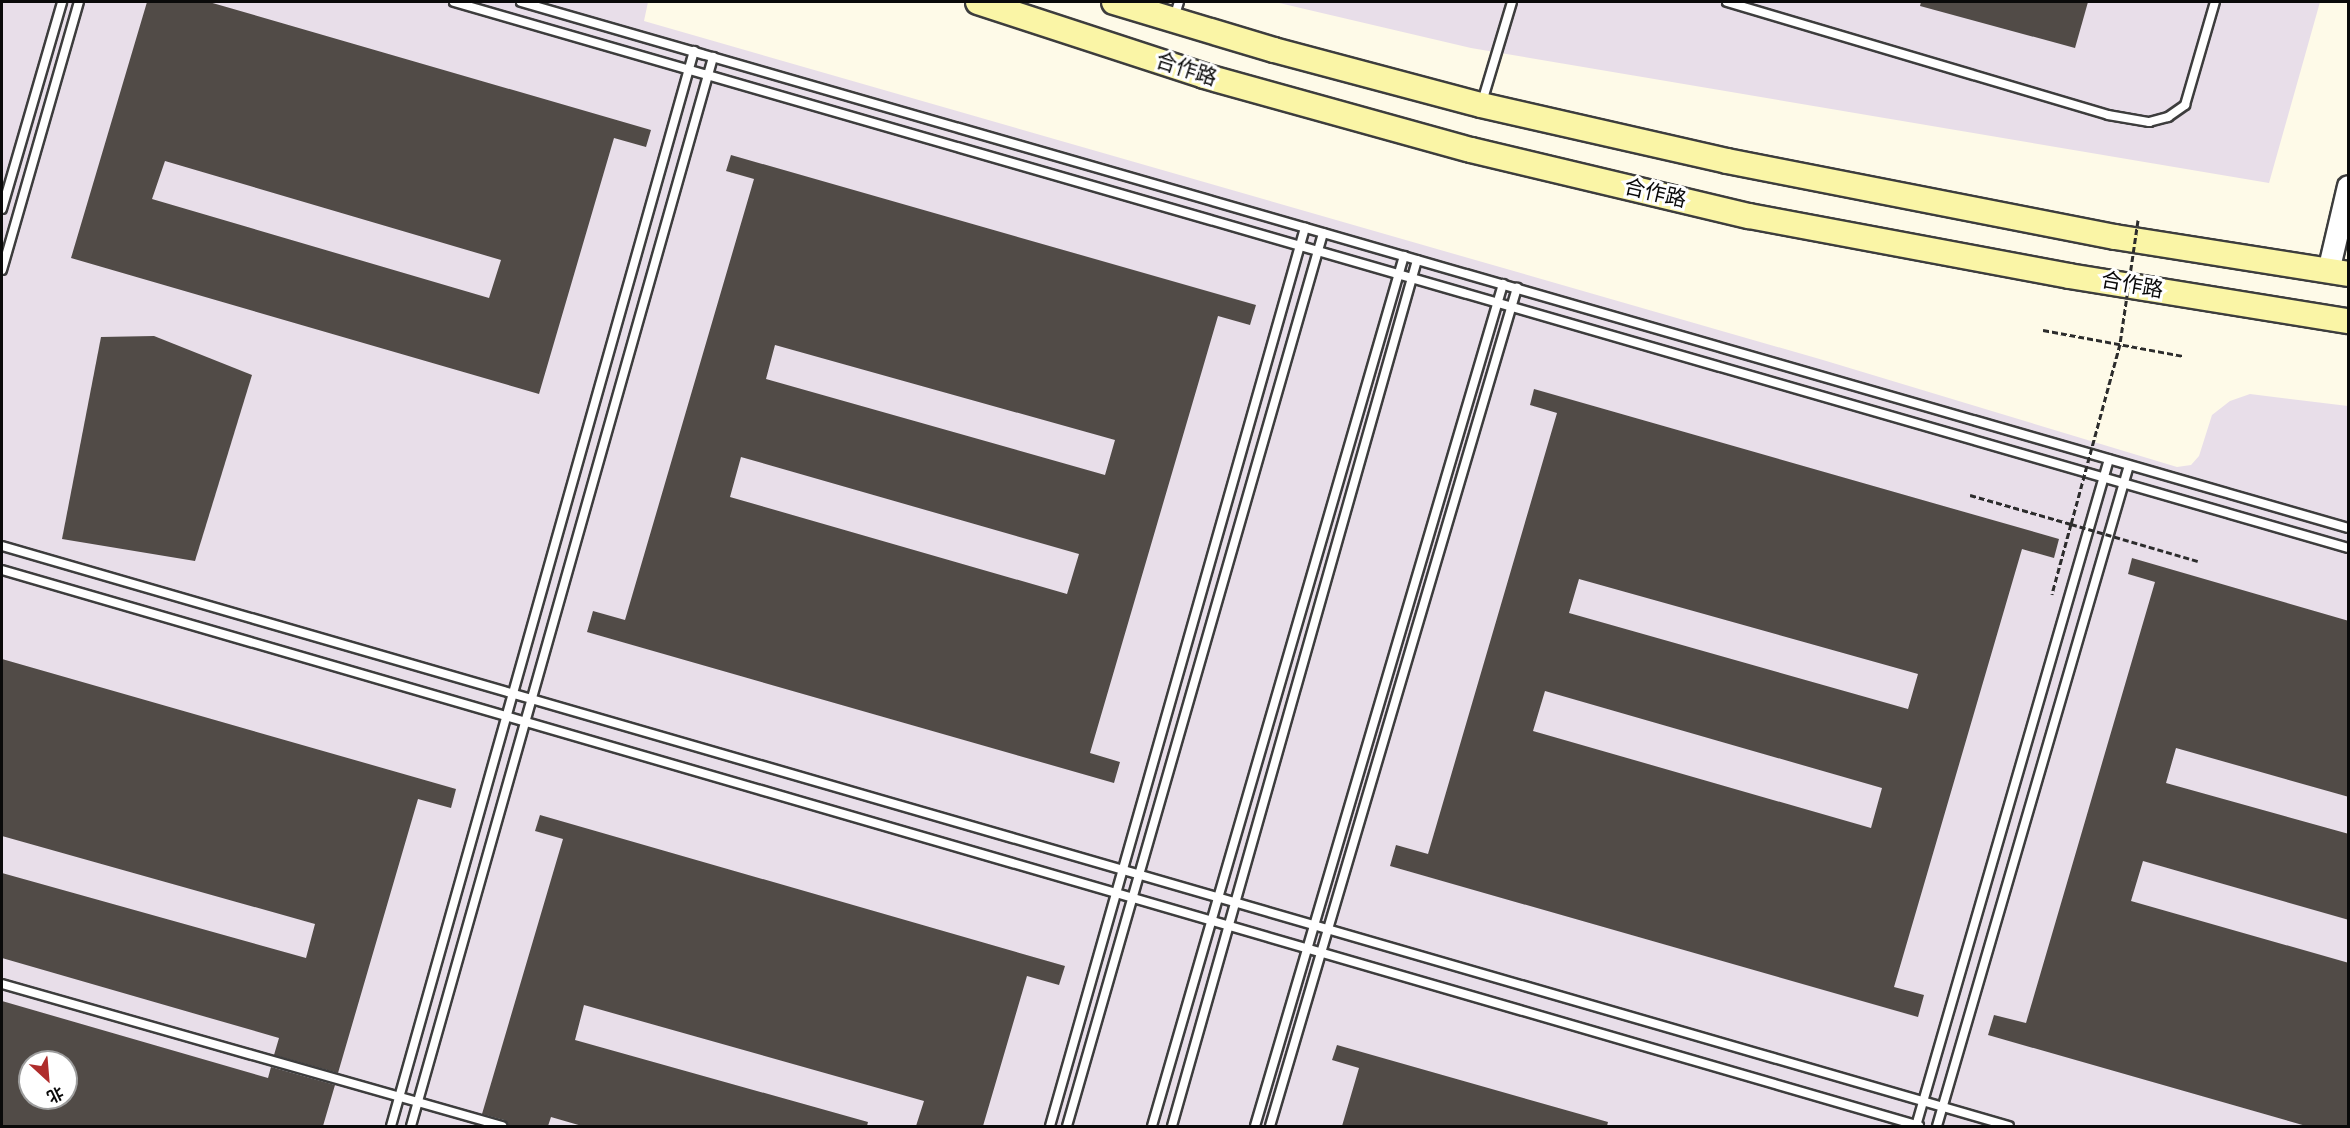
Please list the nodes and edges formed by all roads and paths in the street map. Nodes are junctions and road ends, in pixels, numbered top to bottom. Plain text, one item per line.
1 (62, 2) edge
2 (79, 2) edge
3 (454, 2) edge
4 (521, 2) edge
5 (978, 2) edge
6 (1114, 2) edge
7 (1512, 2) edge
8 (1727, 2) edge
9 (2215, 2) edge
10 (1176, 11) edge
11 (694, 51) junction
12 (713, 57) junction
13 (689, 69) junction
14 (708, 75) junction
15 (1481, 105) junction
16 (2349, 186) edge
17 (2, 209) edge
18 (2138, 220) dead end
19 (1305, 228) junction
20 (1323, 233) junction
21 (1300, 246) junction
22 (1318, 251) junction
23 (1404, 256) junction
24 (1417, 260) junction
25 (2, 270) edge
26 (2342, 270) edge
27 (1399, 274) junction
28 (1412, 278) junction
29 (1503, 284) junction
30 (1517, 288) junction
31 (1497, 303) junction
32 (1511, 307) junction
33 (2349, 321) edge
34 (2043, 330) dead end
35 (2120, 344) junction
36 (2183, 356) dead end
37 (2109, 459) junction
38 (2129, 465) junction
39 (2104, 478) junction
40 (2124, 483) junction
41 (1970, 495) dead end
42 (2071, 524) junction
43 (2349, 528) edge
44 (2, 546) edge
45 (2349, 548) edge
46 (2201, 562) dead end
47 (2, 570) edge
48 (2052, 594) dead end
49 (513, 694) junction
50 (531, 699) junction
51 (507, 717) junction
52 (525, 722) junction
53 (1123, 870) junction
54 (1139, 875) junction
55 (1116, 894) junction
56 (1132, 898) junction
57 (1218, 898) junction
58 (1235, 903) junction
59 (1211, 921) junction
60 (1228, 926) junction
61 (1314, 926) junction
62 (1327, 929) junction
63 (1307, 949) junction
64 (1320, 953) junction
65 (2, 984) edge
66 (399, 1097) junction
67 (417, 1102) junction
68 (1923, 1102) junction
69 (1942, 1107) junction
70 (391, 1126) edge
71 (411, 1126) edge
72 (502, 1126) edge
73 (1050, 1126) edge
74 (1067, 1126) edge
75 (1152, 1126) edge
76 (1172, 1126) edge
77 (1255, 1126) edge
78 (1270, 1126) edge
79 (1917, 1126) edge
80 (1937, 1126) edge
81 (2009, 1126) edge

1 - 17 lane
2 - 25 lane
3 - 13 lane
4 - 11 lane
5 - 33 main road, 合作路
6 - 10 main road, 合作路
7 - 15 lane
8 - 9 lane
10 - 15 main road, 合作路
11 - 12 lane
11 - 13 lane
12 - 14 lane
12 - 19 lane
13 - 14 lane
13 - 49 lane
14 - 21 lane
14 - 50 lane
15 - 26 main road, 合作路
16 - 26 street
18 - 35 path, bridge
19 - 20 lane
19 - 21 lane
20 - 22 lane
20 - 23 lane
21 - 22 lane
21 - 53 lane
22 - 27 lane
22 - 54 lane
23 - 24 lane
23 - 27 lane
24 - 28 lane
24 - 29 lane
27 - 28 lane
27 - 57 lane
28 - 31 lane
28 - 58 lane
29 - 30 lane
29 - 31 lane
30 - 32 lane
30 - 37 lane
31 - 32 lane
31 - 61 lane
32 - 39 lane
32 - 62 lane
34 - 35 path
35 - 36 path
35 - 42 path, bridge
37 - 38 lane
37 - 39 lane
38 - 40 lane
38 - 43 lane
39 - 40 lane
39 - 68 lane
40 - 45 lane
40 - 69 lane
41 - 42 path
42 - 46 path, bridge
42 - 48 path
44 - 49 lane
47 - 51 lane
49 - 50 lane
49 - 51 lane
50 - 52 lane
50 - 53 lane
51 - 52 lane
51 - 66 lane
52 - 55 lane
52 - 67 lane
53 - 54 lane
53 - 55 lane
54 - 56 lane
54 - 57 lane
55 - 56 lane
55 - 73 lane
56 - 59 lane
56 - 74 lane
57 - 58 lane
57 - 59 lane
58 - 60 lane
58 - 61 lane
59 - 60 lane
59 - 75 lane
60 - 63 lane
60 - 76 lane
61 - 62 lane
61 - 63 lane
62 - 64 lane
62 - 68 lane
63 - 64 lane
63 - 77 lane
64 - 78 lane
64 - 79 lane
65 - 66 lane
66 - 67 lane
66 - 70 lane
67 - 71 lane
67 - 72 lane
68 - 69 lane
68 - 79 lane
69 - 80 lane
69 - 81 lane

